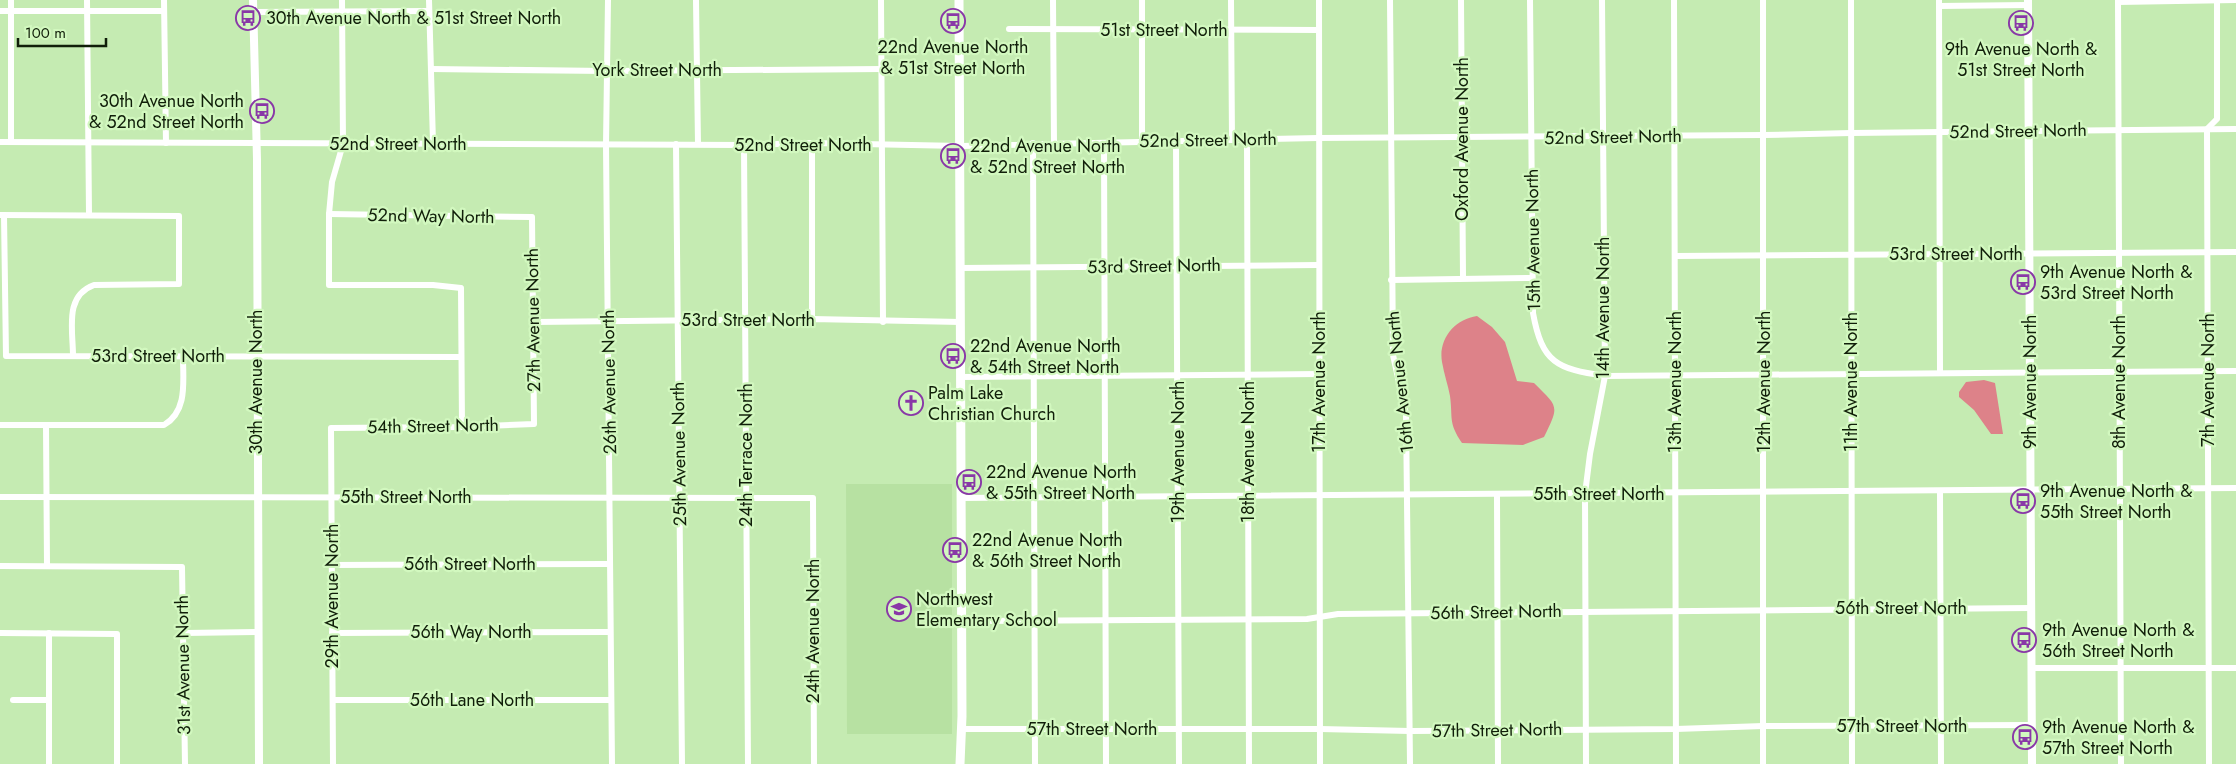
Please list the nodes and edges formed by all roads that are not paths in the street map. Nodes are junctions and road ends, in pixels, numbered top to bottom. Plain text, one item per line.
1 (11, 0) edge
2 (87, 0) edge
3 (164, 0) edge
4 (253, 0) edge
5 (342, 0) edge
6 (429, 0) edge
7 (608, 0) edge
8 (696, 0) edge
9 (881, 0) edge
10 (959, 0) edge
11 (1054, 0) edge
12 (1142, 0) edge
13 (1231, 0) edge
14 (1319, 0) edge
15 (1390, 0) edge
16 (1461, 0) edge
17 (1530, 0) edge
18 (1602, 0) edge
19 (1674, 0) edge
20 (1763, 0) edge
21 (1851, 0) edge
22 (2217, 0) edge
23 (2236, 0) edge
24 (2118, 1) edge
25 (2028, 2) edge
26 (1939, 3) edge
27 (0, 11) edge
28 (11, 11) junction
29 (88, 11) junction
30 (164, 11) junction
31 (429, 11) junction
32 (253, 12) junction
33 (342, 12) junction
34 (1010, 30) dead end
35 (1054, 30) junction
36 (1231, 30) junction
37 (1319, 30) junction
38 (1142, 31) junction
39 (431, 69) junction
40 (883, 69) junction
41 (696, 70) junction
42 (607, 71) junction
43 (2207, 129) junction
44 (2236, 129) edge
45 (2118, 130) junction
46 (2030, 131) junction
47 (1940, 132) junction
48 (1851, 133) junction
49 (1764, 135) junction
50 (1602, 136) junction
51 (1674, 136) junction
52 (1462, 137) junction
53 (1318, 138) junction
54 (1391, 138) junction
55 (1532, 138) junction
56 (1232, 140) junction
57 (1247, 140) junction
58 (1176, 141) junction
59 (0, 142) edge
60 (11, 142) junction
61 (1104, 142) junction
62 (1142, 142) junction
63 (166, 143) junction
64 (256, 143) junction
65 (433, 143) junction
66 (812, 143) junction
67 (1032, 143) junction
68 (88, 144) junction
69 (343, 144) junction
70 (676, 144) junction
71 (698, 144) junction
72 (884, 144) junction
73 (1054, 144) junction
74 (606, 145) junction
75 (744, 146) junction
76 (961, 146) junction
77 (89, 214) junction
78 (329, 214) junction
79 (2, 215) edge
80 (532, 217) joint
81 (2207, 252) junction
82 (2236, 252) edge
83 (2118, 253) junction
84 (1940, 254) junction
85 (2030, 254) junction
86 (1851, 255) junction
87 (1675, 256) junction
88 (1764, 256) junction
89 (1318, 265) junction
90 (1177, 266) junction
91 (1248, 266) junction
92 (1033, 267) junction
93 (1105, 267) junction
94 (961, 268) junction
95 (1462, 278) junction
96 (1532, 278) junction
97 (1391, 280) junction
98 (812, 319) junction
99 (745, 320) junction
100 (609, 321) junction
101 (678, 321) junction
102 (534, 322) junction
103 (883, 322) junction
104 (961, 322) junction
105 (73, 356) junction
106 (256, 356) junction
107 (183, 357) junction
108 (461, 357) junction
109 (2207, 371) junction
110 (2236, 371) edge
111 (1940, 372) junction
112 (2030, 372) junction
113 (2118, 372) junction
114 (1852, 373) junction
115 (1318, 374) junction
116 (1763, 374) junction
117 (1177, 375) junction
118 (1248, 375) junction
119 (1675, 375) junction
120 (1033, 376) junction
121 (1105, 376) junction
122 (1605, 376) junction
123 (961, 377) junction
124 (534, 424) joint
125 (0, 425) edge
126 (46, 425) junction
127 (462, 427) junction
128 (331, 428) joint
129 (2120, 488) junction
130 (2208, 488) junction
131 (2236, 488) edge
132 (2030, 489) junction
133 (1940, 491) junction
134 (1851, 492) junction
135 (1675, 493) junction
136 (1764, 493) junction
137 (1585, 494) junction
138 (1496, 495) junction
139 (1319, 496) junction
140 (1408, 496) junction
141 (0, 497) edge
142 (46, 497) junction
143 (257, 497) junction
144 (331, 497) junction
145 (611, 497) junction
146 (1105, 497) junction
147 (1178, 497) junction
148 (1248, 497) junction
149 (679, 498) junction
150 (746, 498) junction
151 (813, 498) joint
152 (961, 498) junction
153 (1034, 498) junction
154 (609, 564) junction
155 (47, 565) junction
156 (332, 565) junction
157 (0, 566) edge
158 (1852, 608) junction
159 (1941, 608) junction
160 (2031, 608) junction
161 (1763, 610) junction
162 (1586, 611) junction
163 (1675, 611) junction
164 (1410, 613) junction
165 (1498, 613) junction
166 (1320, 617) junction
167 (1178, 619) junction
168 (1248, 619) junction
169 (962, 620) junction
170 (1034, 620) junction
171 (1106, 620) junction
172 (258, 632) junction
173 (610, 632) junction
174 (0, 633) edge
175 (49, 633) junction
176 (184, 633) junction
177 (332, 633) junction
178 (2030, 668) junction
179 (2120, 668) junction
180 (2209, 668) junction
181 (2236, 668) edge
182 (14, 700) dead end
183 (49, 700) junction
184 (333, 700) junction
185 (610, 700) junction
186 (2032, 725) junction
187 (1763, 726) junction
188 (1941, 726) junction
189 (1852, 727) junction
190 (962, 729) junction
191 (1035, 729) junction
192 (1106, 729) junction
193 (1179, 729) junction
194 (1249, 729) junction
195 (1320, 729) junction
196 (1586, 729) junction
197 (1676, 729) junction
198 (1499, 730) junction
199 (1410, 731) junction
200 (49, 764) edge
201 (117, 764) edge
202 (184, 764) edge
203 (259, 764) edge
204 (333, 764) edge
205 (612, 764) edge
206 (682, 764) edge
207 (748, 764) edge
208 (814, 764) edge
209 (960, 764) edge
210 (966, 764) edge
211 (1035, 764) edge
212 (1106, 764) edge
213 (1179, 764) edge
214 (1249, 764) edge
215 (1320, 764) edge
216 (1410, 764) edge
217 (1498, 764) edge
218 (1586, 764) edge
219 (1676, 764) edge
220 (1763, 764) edge
221 (1852, 764) edge
222 (1941, 764) edge
223 (2032, 764) edge
224 (2121, 764) edge
225 (2210, 764) edge

1 - 28 street
2 - 29 street
3 - 30 street
4 - 32 street, 30th Avenue North
5 - 33 street
6 - 31 street
7 - 42 street, 26th Avenue North
8 - 41 street
9 - 40 street
10 - 76 main road
11 - 35 street
12 - 38 street
13 - 36 street
14 - 37 street, 17th Avenue North
15 - 54 street, 16th Avenue North
16 - 52 street, Oxford Avenue North
17 - 55 street, 15th Avenue North
18 - 50 street, 14th Avenue North
19 - 51 street, 13th Avenue North
20 - 49 street, 12th Avenue North
21 - 48 street, 11th Avenue North
22 - 23 street
22 - 24 street
22 - 43 street, 7th Avenue North
24 - 45 street, 8th Avenue North
25 - 26 street
25 - 46 street, 9th Avenue North
26 - 47 street
27 - 28 street
28 - 29 street
28 - 60 street
29 - 30 street
29 - 68 street
30 - 63 street
31 - 33 street
31 - 39 street
32 - 33 street
32 - 64 street, 30th Avenue North
33 - 69 street
34 - 35 street, 51st Street North
35 - 38 street, 51st Street North
35 - 73 street
36 - 37 street, 51st Street North
36 - 38 street, 51st Street North
36 - 56 street
37 - 53 street, 17th Avenue North
38 - 62 street
39 - 42 street, York Street North
39 - 65 street
40 - 41 street, York Street North
40 - 72 street
41 - 42 street, York Street North
41 - 71 street
42 - 74 street, 26th Avenue North
43 - 44 street, 52nd Street North
43 - 45 street, 52nd Street North
43 - 81 street, 7th Avenue North
45 - 46 street, 52nd Street North
45 - 83 street, 8th Avenue North
46 - 47 street, 52nd Street North
46 - 85 street, 9th Avenue North
47 - 48 street, 52nd Street North
47 - 84 street
48 - 49 street, 52nd Street North
48 - 86 street, 11th Avenue North
49 - 51 street, 52nd Street North
49 - 88 street, 12th Avenue North
50 - 51 street, 52nd Street North
50 - 55 street, 52nd Street North
50 - 122 street, 14th Avenue North
51 - 87 street, 13th Avenue North
52 - 54 street, 52nd Street North
52 - 55 street, 52nd Street North
52 - 95 street, Oxford Avenue North
53 - 54 street, 52nd Street North
53 - 57 street, 52nd Street North
53 - 89 street, 17th Avenue North
54 - 97 street, 16th Avenue North
55 - 96 street, 15th Avenue North
56 - 57 street, 52nd Street North
56 - 58 street, 52nd Street North
57 - 91 street, 18th Avenue North
58 - 62 street, 52nd Street North
58 - 90 street, 19th Avenue North
59 - 60 street, 52nd Street North
60 - 68 street, 52nd Street North
61 - 62 street, 52nd Street North
61 - 73 street, 52nd Street North
61 - 93 street
63 - 64 street, 52nd Street North
63 - 68 street, 52nd Street North
64 - 69 street, 52nd Street North
64 - 106 street, 30th Avenue North
65 - 69 street, 52nd Street North
65 - 74 street, 52nd Street North
66 - 72 street, 52nd Street North
66 - 75 street, 52nd Street North
66 - 98 street
67 - 73 street, 52nd Street North
67 - 76 street, 52nd Street North
67 - 92 street
68 - 77 street
69 - 78 street
70 - 71 street, 52nd Street North
70 - 74 street, 52nd Street North
70 - 101 street, 25th Avenue North
71 - 75 street, 52nd Street North
72 - 76 street, 52nd Street North
72 - 103 street
74 - 100 street, 26th Avenue North
75 - 99 street, 24th Terrace North
76 - 94 main road
77 - 79 street
77 - 105 street
78 - 80 street, 52nd Way North
78 - 108 street
79 - 105 street, 53rd Street North
80 - 102 street, 27th Avenue North
81 - 82 street, 53rd Street North
81 - 83 street, 53rd Street North
81 - 109 street, 7th Avenue North
83 - 85 street, 53rd Street North
83 - 113 street, 8th Avenue North
84 - 85 street, 53rd Street North
84 - 86 street, 53rd Street North
84 - 111 street
85 - 112 street, 9th Avenue North
86 - 88 street, 53rd Street North
86 - 114 street, 11th Avenue North
87 - 88 street, 53rd Street North
87 - 119 street, 13th Avenue North
88 - 116 street, 12th Avenue North
89 - 91 street, 53rd Street North
89 - 115 street, 17th Avenue North
90 - 91 street, 53rd Street North
90 - 93 street, 53rd Street North
90 - 117 street, 19th Avenue North
91 - 118 street, 18th Avenue North
92 - 93 street, 53rd Street North
92 - 94 street, 53rd Street North
92 - 120 street
93 - 121 street
94 - 104 main road
95 - 96 street
95 - 97 street
96 - 122 street, 15th Avenue North
97 - 140 street, 16th Avenue North
98 - 99 street, 53rd Street North
98 - 103 street, 53rd Street North
99 - 101 street, 53rd Street North
99 - 150 street, 24th Terrace North
100 - 101 street, 53rd Street North
100 - 102 street, 53rd Street North
100 - 145 street, 26th Avenue North
101 - 149 street, 25th Avenue North
102 - 124 street, 27th Avenue North
103 - 104 street, 53rd Street North
104 - 123 main road
105 - 107 street, 53rd Street North
106 - 107 street, 53rd Street North
106 - 108 street, 53rd Street North
106 - 143 street, 30th Avenue North
107 - 126 street
108 - 127 street
109 - 110 street
109 - 113 street
109 - 130 street, 7th Avenue North
111 - 112 street
111 - 114 street
112 - 113 street
112 - 132 street, 9th Avenue North
113 - 129 street, 8th Avenue North
114 - 116 street
114 - 134 street, 11th Avenue North
115 - 118 street
115 - 139 street, 17th Avenue North
116 - 119 street
116 - 136 street, 12th Avenue North
117 - 118 street
117 - 121 street
117 - 147 street, 19th Avenue North
118 - 148 street, 18th Avenue North
119 - 122 street
119 - 135 street, 13th Avenue North
120 - 121 street
120 - 123 street
120 - 153 street
121 - 146 street
122 - 137 street, 14th Avenue North
123 - 152 main road
124 - 127 street, 54th Street North
125 - 126 street
126 - 142 street
127 - 128 street, 54th Street North
128 - 144 street, 29th Avenue North
129 - 130 street, 55th Street North
129 - 132 street, 55th Street North
129 - 179 street, 8th Avenue North
130 - 131 street, 55th Street North
130 - 180 street, 7th Avenue North
132 - 133 street, 55th Street North
132 - 160 street, 9th Avenue North
133 - 134 street, 55th Street North
133 - 159 street
134 - 136 street, 55th Street North
134 - 158 street, 11th Avenue North
135 - 136 street, 55th Street North
135 - 137 street, 55th Street North
135 - 163 street, 13th Avenue North
136 - 161 street, 12th Avenue North
137 - 138 street, 55th Street North
137 - 162 street, 14th Avenue North
138 - 140 street, 55th Street North
138 - 165 street
139 - 140 street, 55th Street North
139 - 148 street, 55th Street North
139 - 166 street, 17th Avenue North
140 - 164 street, 16th Avenue North
141 - 142 street, 55th Street North
142 - 143 street, 55th Street North
142 - 155 street
143 - 144 street, 55th Street North
143 - 172 street, 30th Avenue North
144 - 145 street, 55th Street North
144 - 156 street, 29th Avenue North
145 - 149 street, 55th Street North
145 - 154 street, 26th Avenue North
146 - 147 street, 55th Street North
146 - 153 street, 55th Street North
146 - 171 street
147 - 148 street, 55th Street North
147 - 167 street, 19th Avenue North
148 - 168 street, 18th Avenue North
149 - 150 street, 55th Street North
149 - 206 street, 25th Avenue North
150 - 151 street, 55th Street North
150 - 207 street, 24th Terrace North
151 - 208 street, 24th Avenue North
152 - 153 street, 55th Street North
152 - 169 main road
153 - 170 street
154 - 156 street, 56th Street North
154 - 173 street, 26th Avenue North
155 - 157 street
155 - 176 street, 31st Avenue North
156 - 177 street, 29th Avenue North
158 - 159 street, 56th Street North
158 - 161 street, 56th Street North
158 - 189 street, 11th Avenue North
159 - 160 street, 56th Street North
159 - 188 street
160 - 178 street, 9th Avenue North
161 - 163 street, 56th Street North
161 - 187 street, 12th Avenue North
162 - 163 street, 56th Street North
162 - 165 street, 56th Street North
162 - 196 street, 14th Avenue North
163 - 197 street, 13th Avenue North
164 - 165 street, 56th Street North
164 - 166 street, 56th Street North
164 - 199 street, 16th Avenue North
165 - 198 street
166 - 168 street, 56th Street North
166 - 195 street, 17th Avenue North
167 - 168 street, 56th Street North
167 - 171 street, 56th Street North
167 - 193 street, 19th Avenue North
168 - 194 street, 18th Avenue North
169 - 170 street, 56th Street North
169 - 190 main road
170 - 171 street, 56th Street North
170 - 191 street
171 - 192 street
172 - 176 street
172 - 203 street, 30th Avenue North
173 - 177 street, 56th Way North
173 - 185 street, 26th Avenue North
174 - 175 street
175 - 183 street
175 - 201 street
176 - 202 street, 31st Avenue North
177 - 184 street, 29th Avenue North
178 - 179 street
178 - 186 street, 9th Avenue North
179 - 180 street
179 - 224 street, 8th Avenue North
180 - 181 street
180 - 225 street, 7th Avenue North
182 - 183 street
183 - 200 street
184 - 185 street, 56th Lane North
184 - 204 street, 29th Avenue North
185 - 205 street, 26th Avenue North
186 - 188 street, 57th Street North
186 - 223 street, 9th Avenue North
187 - 189 street, 57th Street North
187 - 197 street, 57th Street North
187 - 220 street, 12th Avenue North
188 - 189 street, 57th Street North
188 - 222 street
189 - 221 street, 11th Avenue North
190 - 191 street, 57th Street North
190 - 209 main road
190 - 210 main road
191 - 192 street, 57th Street North
191 - 211 street
192 - 193 street, 57th Street North
192 - 212 street
193 - 194 street, 57th Street North
193 - 213 street, 19th Avenue North
194 - 195 street, 57th Street North
194 - 214 street, 18th Avenue North
195 - 199 street, 57th Street North
195 - 215 street, 17th Avenue North
196 - 197 street, 57th Street North
196 - 198 street, 57th Street North
196 - 218 street, 14th Avenue North
197 - 219 street, 13th Avenue North
198 - 199 street, 57th Street North
198 - 217 street
199 - 216 street, 16th Avenue North

